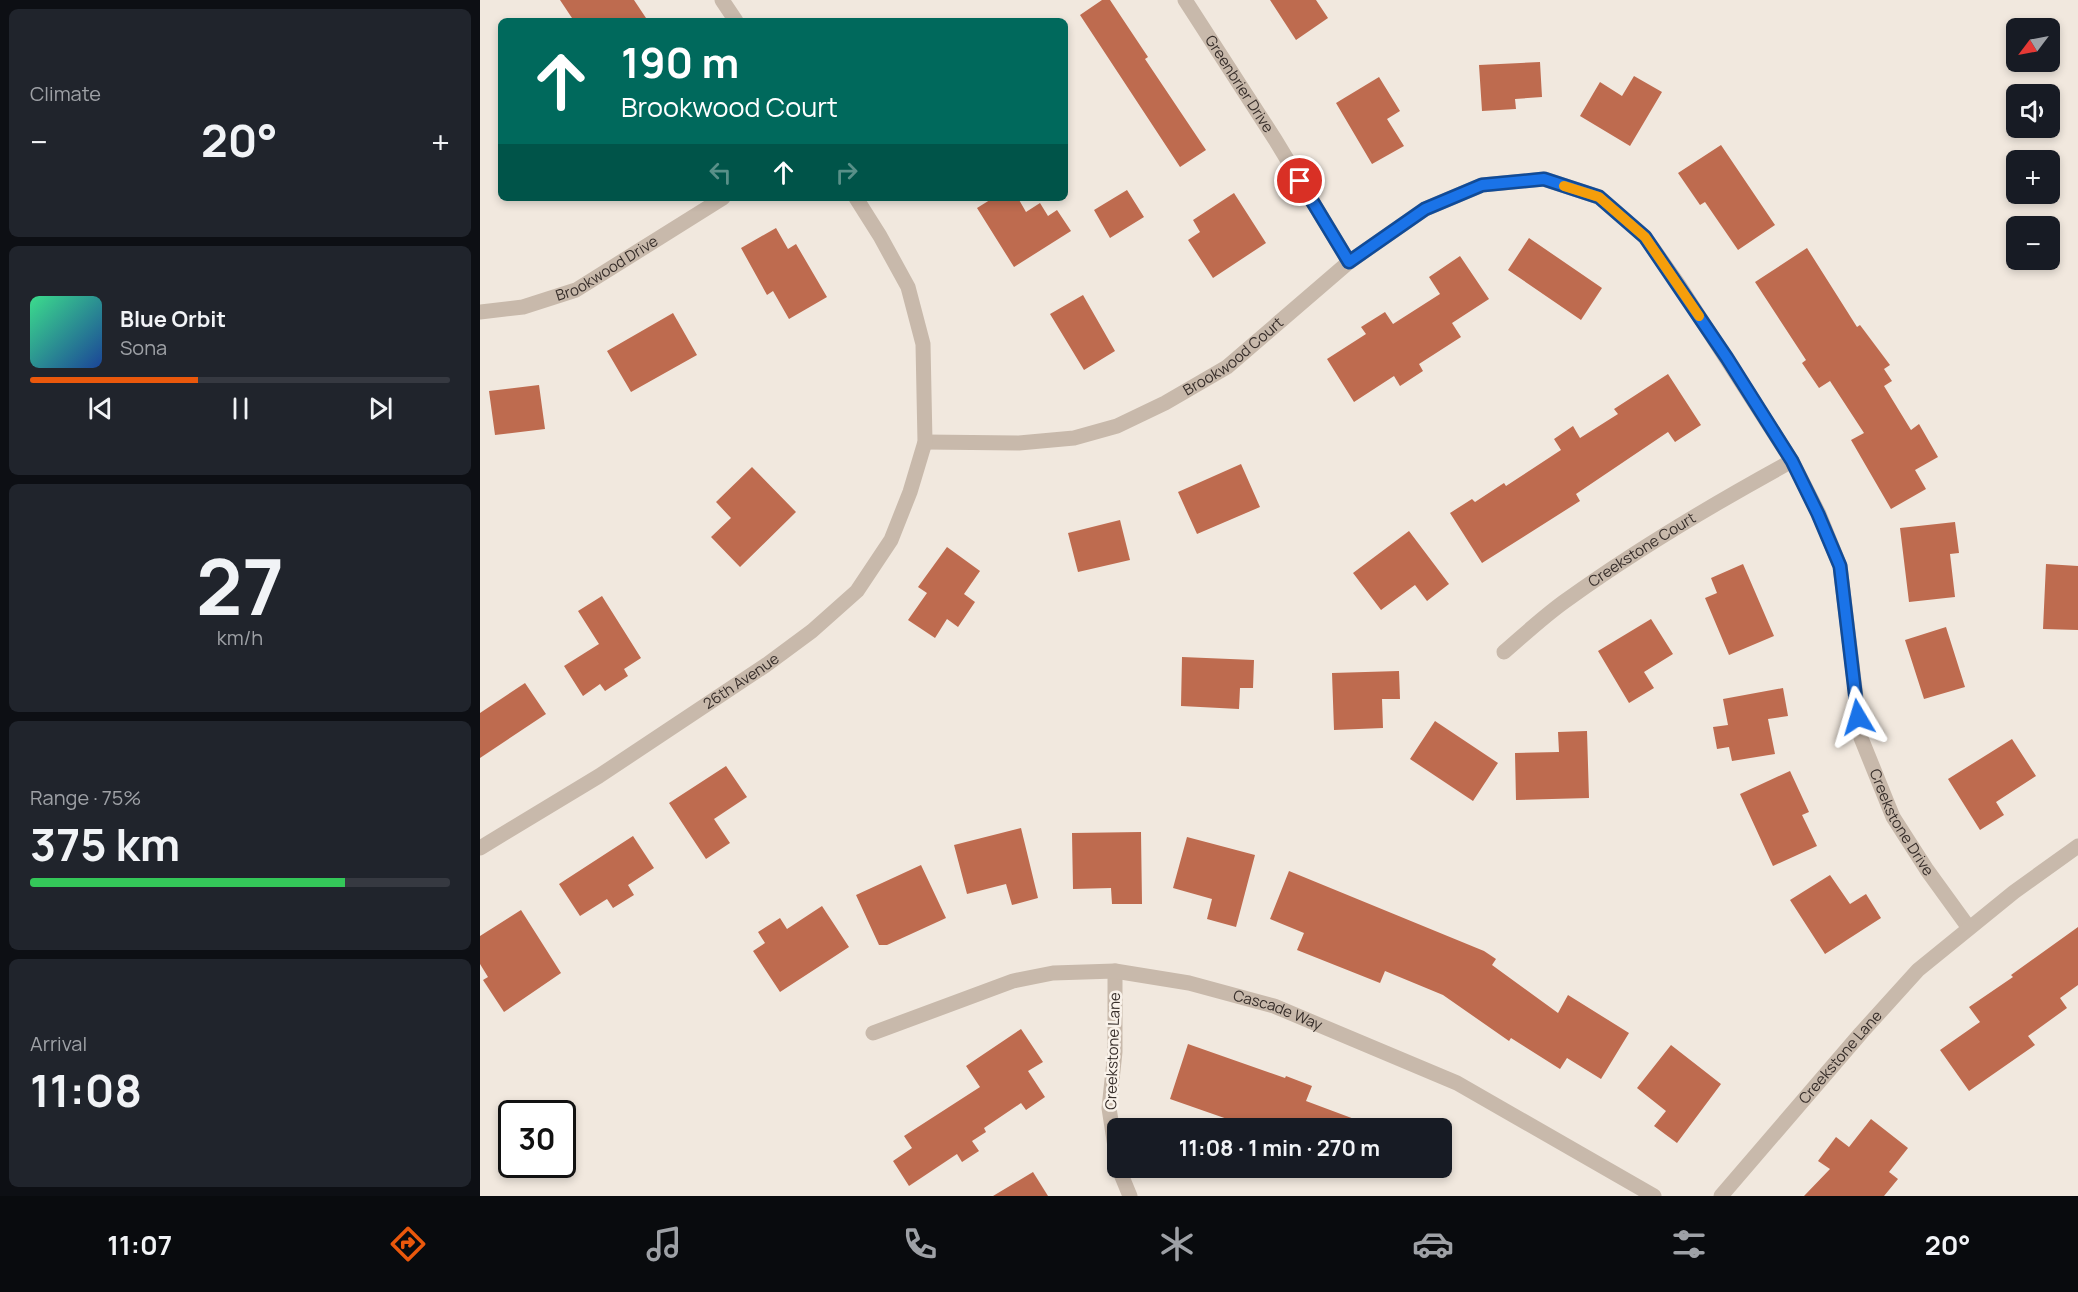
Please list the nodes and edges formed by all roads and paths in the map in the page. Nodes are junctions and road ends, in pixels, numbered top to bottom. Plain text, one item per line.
1 (722, 0) edge
2 (1185, 0) edge
3 (734, 18) edge
4 (1507, 183) joint
5 (718, 201) edge
6 (858, 201) edge
7 (1349, 262) junction
8 (480, 312) edge
9 (925, 442) junction
10 (1792, 461) junction
11 (1504, 652) dead end
12 (2078, 846) edge
13 (480, 848) edge
14 (1969, 928) junction
15 (1115, 971) junction
16 (873, 1033) dead end
17 (1111, 1118) edge
18 (1123, 1178) edge
19 (1130, 1196) edge
20 (1654, 1196) edge
21 (1721, 1196) edge

1 - 3 street
2 - 7 street, Greenbrier Drive
4 - 7 street, Brookwood Court
4 - 10 street, Creekstone Drive
5 - 8 street, Brookwood Drive
6 - 9 street, 26th Avenue
7 - 9 street, Brookwood Court
9 - 13 street, 26th Avenue
10 - 11 street, Creekstone Court
10 - 14 street, Creekstone Drive
12 - 14 street
14 - 21 street, Creekstone Lane
15 - 16 street, Cascade Way
15 - 17 street, Creekstone Lane
15 - 20 street, Cascade Way
18 - 19 street, Creekstone Lane

